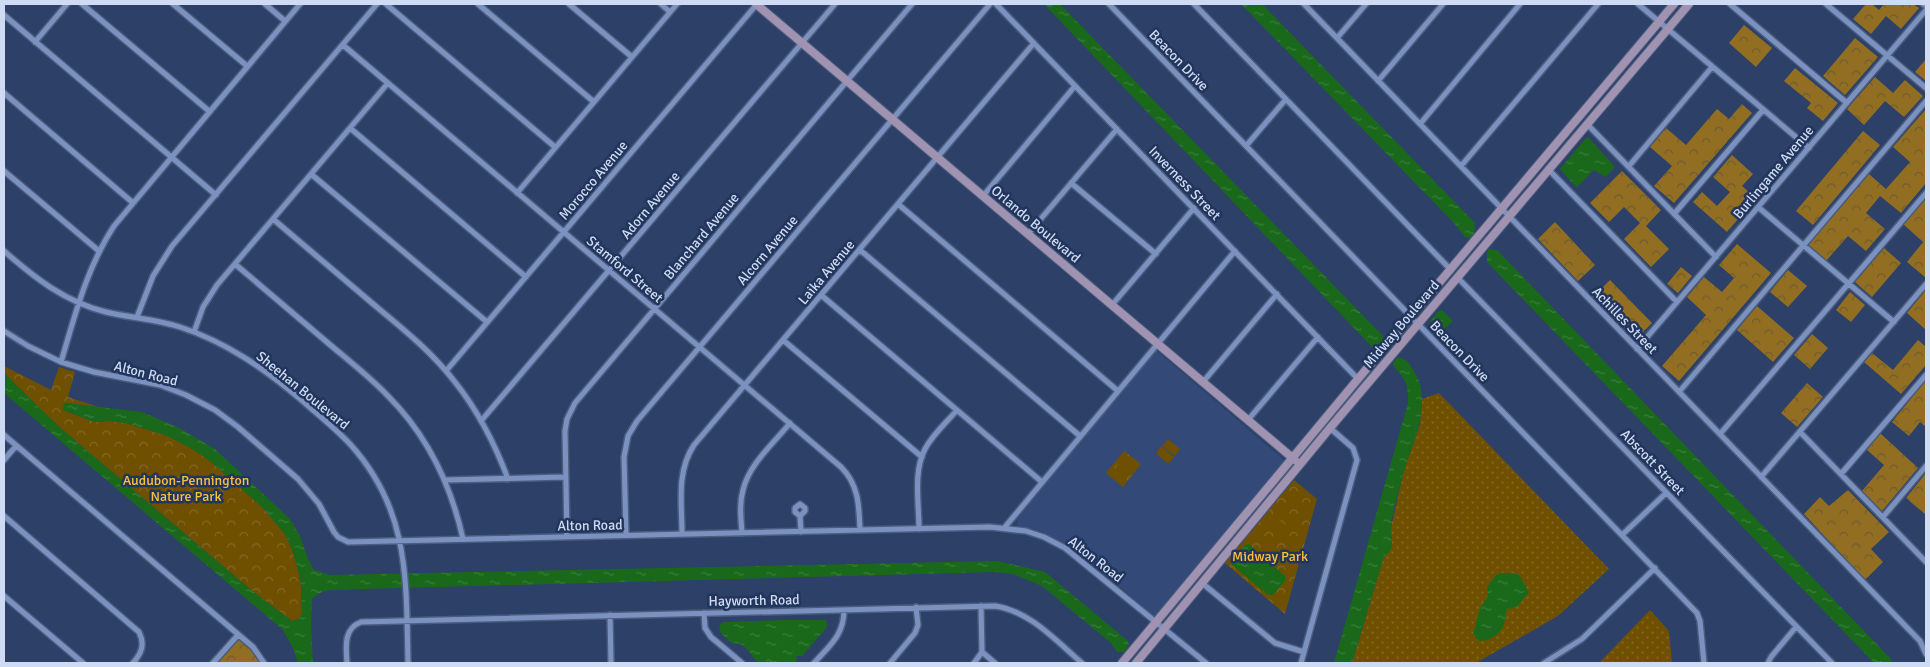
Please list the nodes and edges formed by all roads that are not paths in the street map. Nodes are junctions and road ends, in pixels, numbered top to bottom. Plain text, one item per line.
1 (67, 4) edge
2 (82, 4) edge
3 (173, 4) edge
4 (265, 4) edge
5 (300, 4) edge
6 (378, 4) edge
7 (386, 4) edge
8 (478, 4) edge
9 (569, 4) edge
10 (661, 4) edge
11 (677, 4) edge
12 (757, 4) edge
13 (835, 4) edge
14 (912, 4) edge
15 (990, 4) edge
16 (996, 4) edge
17 (1109, 4) edge
18 (1194, 4) edge
19 (1304, 4) edge
20 (1366, 4) edge
21 (1443, 4) edge
22 (1520, 4) edge
23 (1598, 4) edge
24 (1638, 4) edge
25 (1674, 4) edge
26 (1688, 4) edge
27 (1730, 4) edge
28 (1826, 4) edge
29 (1923, 4) edge
30 (1926, 8) edge
31 (670, 12) junction
32 (4, 15) edge
33 (285, 21) junction
34 (1659, 22) junction
35 (1668, 29) junction
36 (1337, 38) junction
37 (35, 42) junction
38 (802, 43) junction
39 (1034, 43) junction
40 (343, 45) junction
41 (1888, 56) junction
42 (632, 57) junction
43 (247, 66) junction
44 (1712, 67) junction
45 (847, 81) junction
46 (1378, 81) junction
47 (388, 83) junction
48 (1076, 86) junction
49 (1926, 88) edge
50 (4, 93) edge
51 (1286, 99) junction
52 (1926, 101) edge
53 (594, 102) junction
54 (1847, 103) junction
55 (1763, 110) junction
56 (209, 111) junction
57 (892, 119) junction
58 (1420, 124) junction
59 (1587, 124) junction
60 (350, 128) junction
61 (1117, 128) junction
62 (1246, 146) junction
63 (556, 147) junction
64 (1809, 148) junction
65 (170, 156) junction
66 (938, 157) junction
67 (1461, 166) junction
68 (1629, 166) junction
69 (1548, 169) junction
70 (4, 171) edge
71 (311, 174) junction
72 (1071, 183) junction
73 (517, 192) junction
74 (1926, 193) edge
75 (216, 195) junction
76 (983, 196) junction
77 (132, 202) junction
78 (898, 204) junction
79 (1758, 207) junction
80 (1194, 208) junction
81 (1502, 209) junction
82 (1674, 214) junction
83 (1509, 216) junction
84 (273, 219) junction
85 (564, 232) junction
86 (1028, 234) junction
87 (1803, 245) junction
88 (860, 250) junction
89 (4, 251) edge
90 (99, 251) junction
91 (1235, 251) junction
92 (1156, 254) junction
93 (1716, 257) junction
94 (235, 264) junction
95 (609, 270) junction
96 (1451, 270) junction
97 (526, 277) junction
98 (1458, 277) junction
99 (1849, 284) junction
100 (1926, 284) edge
101 (1277, 294) junction
102 (821, 295) junction
103 (1677, 302) junction
104 (79, 303) junction
105 (1112, 305) junction
106 (654, 309) junction
107 (1411, 316) junction
108 (137, 317) junction
109 (488, 322) junction
110 (1894, 322) junction
111 (1418, 324) junction
112 (4, 331) edge
113 (194, 332) junction
114 (1318, 337) junction
115 (783, 340) junction
116 (1158, 344) junction
117 (700, 347) junction
118 (1637, 349) junction
119 (61, 362) junction
120 (446, 371) junction
121 (1926, 375) edge
122 (1358, 379) junction
123 (1203, 382) junction
124 (745, 385) junction
125 (1118, 391) junction
126 (1679, 392) junction
127 (957, 410) junction
128 (1248, 420) junction
129 (482, 421) junction
130 (790, 424) junction
131 (1330, 428) junction
132 (1800, 432) junction
133 (1720, 434) junction
134 (4, 436) edge
135 (1080, 436) junction
136 (16, 446) junction
137 (922, 457) junction
138 (1293, 458) junction
139 (4, 460) edge
140 (1300, 464) junction
141 (1926, 466) edge
142 (1841, 474) junction
143 (565, 477) junction
144 (1761, 477) junction
145 (508, 479) junction
146 (445, 480) junction
147 (1042, 482) junction
148 (1666, 492) junction
149 (4, 516) edge
150 (800, 516) dead end
151 (1883, 517) junction
152 (1004, 528) junction
153 (919, 529) junction
154 (860, 530) junction
155 (801, 532) junction
156 (742, 533) junction
157 (682, 534) junction
158 (626, 535) junction
159 (1622, 535) junction
160 (567, 537) junction
161 (463, 539) junction
162 (401, 541) junction
163 (1925, 560) edge
164 (1655, 568) junction
165 (1202, 583) junction
166 (4, 596) edge
167 (981, 606) junction
168 (916, 607) junction
169 (844, 610) junction
170 (704, 613) junction
171 (610, 615) junction
172 (407, 620) junction
173 (1156, 622) junction
174 (1796, 627) junction
175 (1164, 629) junction
176 (238, 635) junction
177 (1926, 651) edge
178 (982, 652) junction
179 (1304, 652) junction
180 (82, 663) edge
181 (133, 663) edge
182 (213, 663) edge
183 (264, 663) edge
184 (347, 663) edge
185 (408, 663) edge
186 (611, 663) edge
187 (742, 663) edge
188 (814, 663) edge
189 (890, 663) edge
190 (974, 663) edge
191 (996, 663) edge
192 (1082, 663) edge
193 (1122, 663) edge
194 (1136, 663) edge
195 (1206, 663) edge
196 (1300, 663) edge
197 (1544, 663) edge
198 (1704, 663) edge
199 (1768, 663) edge
200 (1832, 663) edge

1 - 37 street
2 - 56 street
3 - 43 street
4 - 33 street
5 - 33 street
6 - 40 street
7 - 63 street
8 - 53 street
9 - 42 street
10 - 31 street
11 - 31 street
12 - 38 street, Orlando Boulevard
12 - 85 street, Morocco Avenue
13 - 38 street, Adorn Avenue
14 - 45 street, Blanchard Avenue
15 - 57 street, Alcorn Avenue
16 - 39 street, Inverness Street
17 - 62 street, Beacon Drive
18 - 51 street
19 - 36 street, Achilles Street
20 - 36 street
21 - 46 street
22 - 58 street
23 - 67 street
24 - 34 street
25 - 34 street, Midway Boulevard
26 - 35 street, Midway Boulevard
27 - 54 street
28 - 41 street
29 - 30 street
30 - 41 street, Burlingame Avenue
31 - 42 street
32 - 37 street
33 - 43 street
34 - 35 street
34 - 81 street, Midway Boulevard
35 - 44 street
35 - 59 street, Midway Boulevard
36 - 46 street, Achilles Street
37 - 65 street
38 - 45 street, Orlando Boulevard
38 - 95 street, Adorn Avenue
39 - 48 street, Inverness Street
39 - 66 street, Laika Avenue
40 - 47 street, Stamford Street
40 - 75 street
41 - 49 street
41 - 54 street, Burlingame Avenue
42 - 53 street
43 - 56 street
44 - 55 street
44 - 68 street
45 - 57 street, Orlando Boulevard
45 - 106 street, Blanchard Avenue
46 - 58 street, Achilles Street
47 - 60 street
47 - 73 street, Stamford Street
48 - 61 street, Inverness Street
48 - 76 street
50 - 77 street
51 - 62 street
51 - 96 street
52 - 87 street
53 - 63 street
54 - 64 street, Burlingame Avenue
55 - 64 street
55 - 82 street
56 - 65 street
57 - 66 street, Orlando Boulevard
57 - 117 street, Alcorn Avenue
58 - 67 street, Achilles Street
59 - 68 street
59 - 69 street, Midway Boulevard
60 - 71 street
60 - 97 street
61 - 72 street
61 - 80 street, Inverness Street
62 - 107 street, Beacon Drive
63 - 73 street
64 - 79 street, Burlingame Avenue
65 - 75 street
65 - 77 street
66 - 76 street, Orlando Boulevard
66 - 78 street, Laika Avenue
67 - 81 street, Achilles Street
68 - 82 street
69 - 83 street, Midway Boulevard
69 - 103 street
70 - 90 street
71 - 84 street
71 - 109 street
72 - 86 street
72 - 92 street
73 - 85 street, Stamford Street
74 - 99 street
75 - 108 street
76 - 86 street, Orlando Boulevard
77 - 90 street
78 - 88 street, Laika Avenue
78 - 125 street
79 - 87 street
79 - 93 street, Burlingame Avenue
80 - 91 street, Inverness Street
80 - 92 street
81 - 83 street, Achilles Street
81 - 96 street, Midway Boulevard
82 - 93 street
83 - 98 street, Midway Boulevard
83 - 118 street, Achilles Street
84 - 94 street
84 - 120 street
85 - 95 street, Stamford Street
85 - 97 street, Morocco Avenue
86 - 105 street, Orlando Boulevard
87 - 99 street
87 - 126 street
88 - 102 street, Laika Avenue
88 - 135 street
89 - 104 street, Sheehan Boulevard
90 - 104 street
91 - 101 street, Inverness Street
91 - 116 street
92 - 105 street
93 - 103 street, Burlingame Avenue
94 - 113 street
94 - 146 street
95 - 106 street, Stamford Street
95 - 129 street, Adorn Avenue
96 - 107 street, Midway Boulevard
97 - 109 street, Morocco Avenue
98 - 111 street, Midway Boulevard
98 - 148 street, Abscott Street
99 - 110 street
99 - 133 street
100 - 110 street
101 - 114 street, Inverness Street
101 - 123 street
102 - 115 street, Laika Avenue
102 - 127 street
103 - 118 street, Burlingame Avenue
104 - 108 street, Sheehan Boulevard
104 - 119 street
105 - 116 street, Orlando Boulevard
106 - 117 street, Stamford Street
106 - 143 street, Blanchard Avenue
107 - 111 street, Beacon Drive
107 - 122 street, Midway Boulevard
108 - 113 street, Sheehan Boulevard
109 - 120 street, Morocco Avenue
110 - 132 street
111 - 131 street, Midway Boulevard
111 - 159 street, Beacon Drive
112 - 119 street, Alton Road
113 - 162 street, Sheehan Boulevard
114 - 122 street, Inverness Street
114 - 128 street
115 - 124 street, Laika Avenue
115 - 137 street
116 - 123 street, Orlando Boulevard
116 - 125 street
117 - 124 street, Stamford Street
117 - 158 street, Alcorn Avenue
118 - 126 street, Achilles Street
119 - 162 street, Alton Road
120 - 129 street
121 - 142 street
122 - 138 street, Midway Boulevard
123 - 128 street, Orlando Boulevard
124 - 130 street, Stamford Street
124 - 157 street, Laika Avenue
125 - 135 street
126 - 133 street, Achilles Street
127 - 137 street
127 - 147 street
128 - 138 street, Orlando Boulevard
129 - 145 street
130 - 154 street, Stamford Street
130 - 156 street
131 - 140 street, Midway Boulevard
131 - 179 street
132 - 142 street
132 - 144 street
133 - 144 street, Achilles Street
134 - 136 street
135 - 147 street
136 - 139 street
136 - 176 street
137 - 153 street
138 - 140 street, Orlando Boulevard
138 - 173 street, Midway Boulevard
140 - 165 street, Midway Boulevard
141 - 151 street
142 - 151 street
143 - 145 street
143 - 160 street, Blanchard Avenue
144 - 177 street, Achilles Street
145 - 146 street
146 - 161 street
147 - 152 street
148 - 159 street
148 - 174 street, Abscott Street
149 - 181 street
150 - 155 street
151 - 163 street
152 - 153 street, Alton Road
152 - 173 street, Alton Road
153 - 154 street, Alton Road
154 - 155 street, Alton Road
155 - 156 street, Alton Road
156 - 157 street, Alton Road
157 - 158 street, Alton Road
158 - 160 street, Alton Road
159 - 164 street, Beacon Drive
160 - 161 street, Alton Road
161 - 162 street, Alton Road
162 - 172 street, Sheehan Boulevard
164 - 197 street
164 - 198 street, Beacon Drive
165 - 175 street, Midway Boulevard
165 - 179 street
166 - 180 street
167 - 168 street, Hayworth Road
167 - 178 street
167 - 192 street, Hayworth Road
168 - 169 street, Hayworth Road
168 - 189 street
169 - 170 street, Hayworth Road
169 - 188 street
170 - 171 street, Hayworth Road
170 - 187 street
171 - 172 street, Hayworth Road
171 - 186 street
172 - 184 street, Hayworth Road
172 - 185 street, Sheehan Boulevard
173 - 175 street, Alton Road
173 - 193 street, Midway Boulevard
174 - 199 street
174 - 200 street, Abscott Street
175 - 194 street, Midway Boulevard
175 - 195 street, Alton Road
176 - 182 street
176 - 183 street
178 - 190 street
178 - 191 street
179 - 196 street

